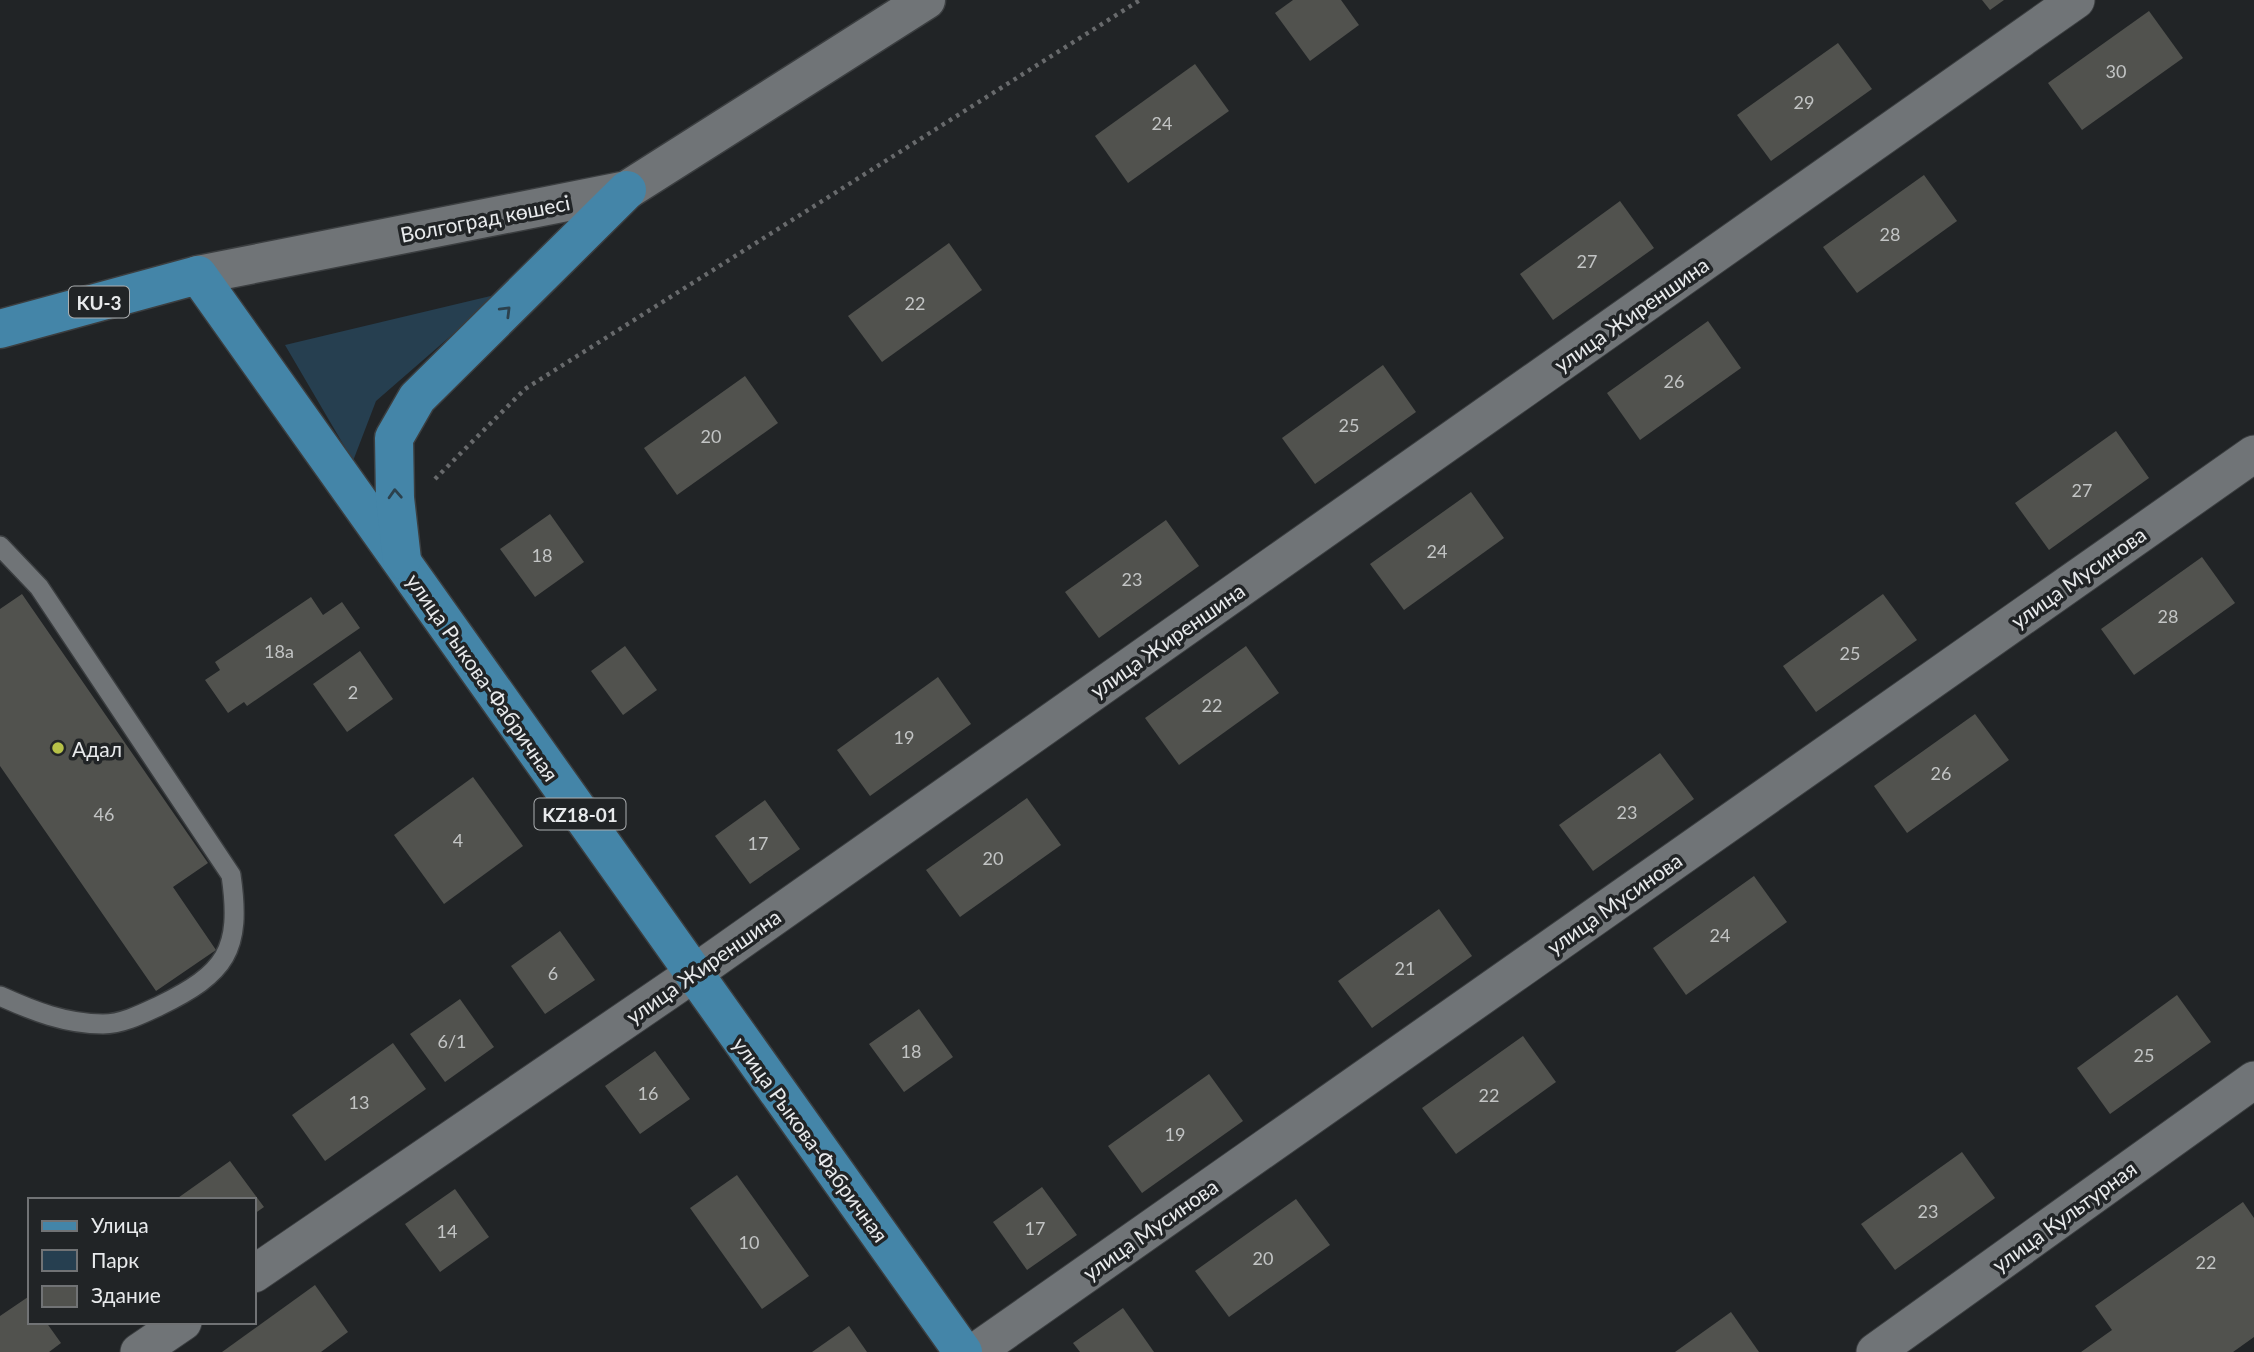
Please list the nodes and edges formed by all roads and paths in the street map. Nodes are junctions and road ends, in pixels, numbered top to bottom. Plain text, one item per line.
1 (926, 0) edge
2 (1140, 0) edge
3 (2076, 0) edge
4 (627, 190) junction
5 (198, 275) junction
6 (0, 330) edge
7 (2254, 454) edge
8 (397, 516) junction
9 (0, 546) edge
10 (402, 562) junction
11 (693, 974) junction
12 (0, 996) edge
13 (2254, 1080) edge
14 (256, 1273) edge
15 (180, 1324) edge
16 (139, 1352) edge
17 (963, 1352) edge
18 (975, 1352) edge
19 (1875, 1352) edge

1 - 4 main road, Волгоград көшесі / KU-3
2 - 8 path
3 - 11 street, улица Жиреншина
4 - 5 main road, Волгоград көшесі / KU-3
8 -> 4 main road
5 - 6 main road, Волгоград көшесі / KU-3
5 - 10 main road, улица Рыкова-Фабричная / KZ18-01
7 - 18 street, улица Мусинова
8 - 10 main road
9 - 12 lane
10 - 11 main road, улица Рыкова-Фабричная / KZ18-01
11 - 14 street, улица Жиреншина
11 - 17 main road, улица Рыкова-Фабричная / KZ18-01
13 - 19 street, улица Культурная
15 - 16 street

